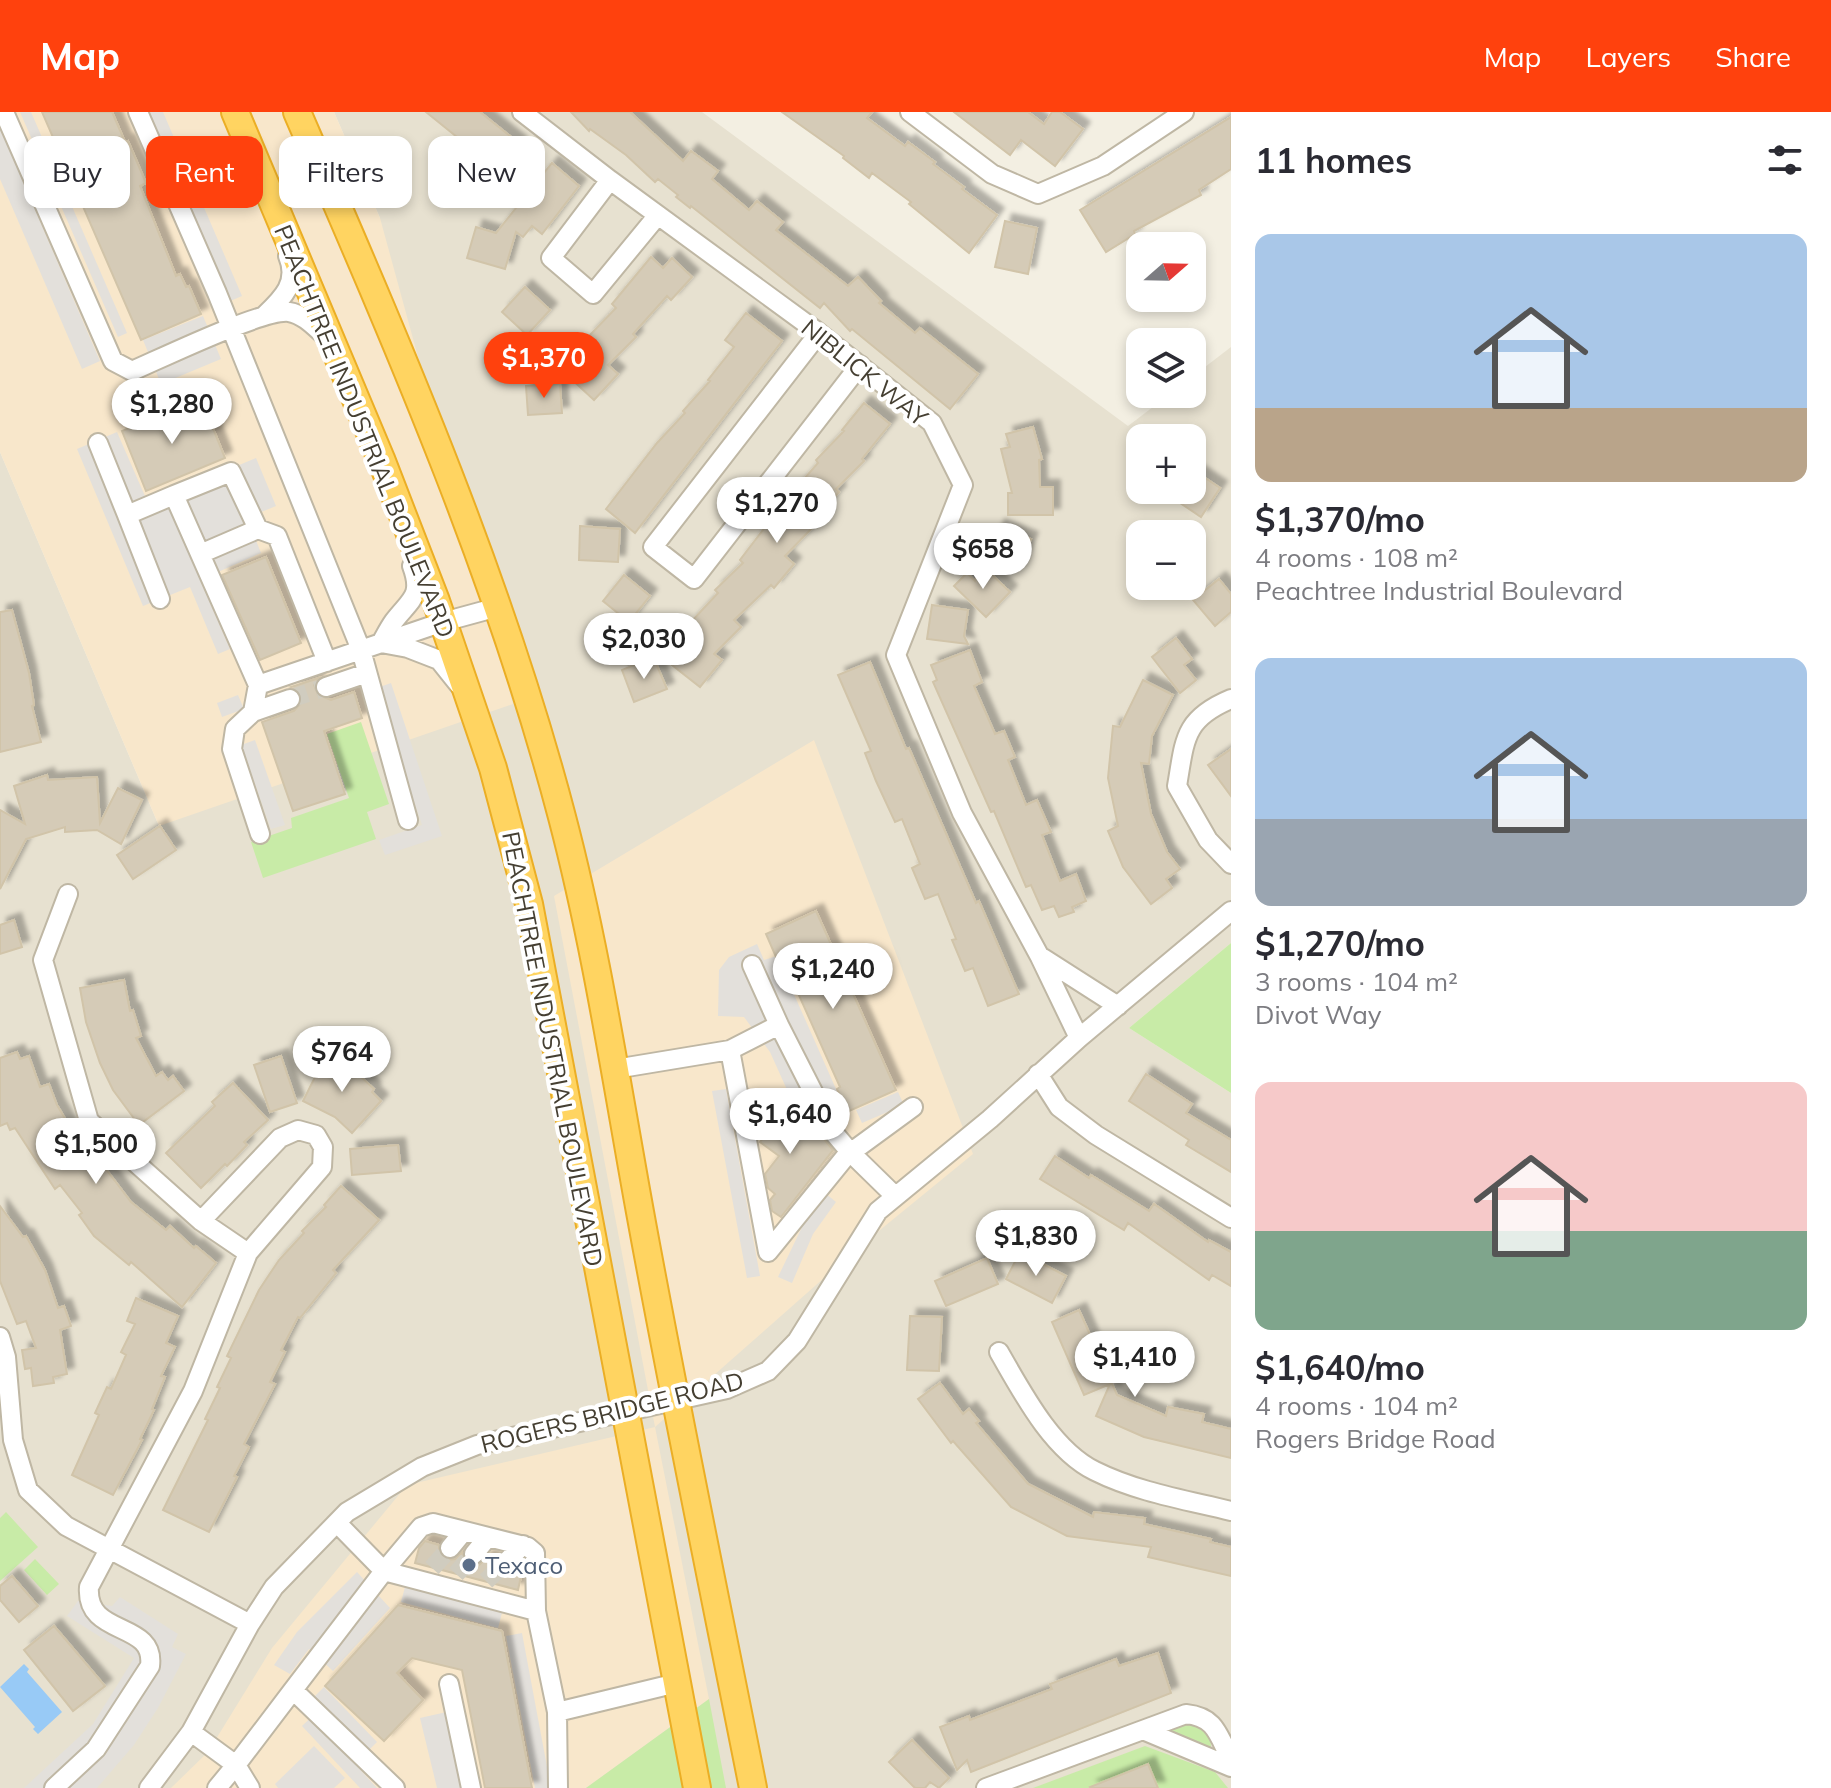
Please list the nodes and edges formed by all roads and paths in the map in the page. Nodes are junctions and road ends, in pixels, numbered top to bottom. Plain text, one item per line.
1 (4, 112) edge
2 (138, 112) edge
3 (224, 112) edge
4 (235, 112) edge
5 (297, 112) edge
6 (522, 112) edge
7 (910, 112) edge
8 (1184, 112) edge
9 (610, 180) junction
10 (658, 215) junction
11 (265, 315) junction
12 (231, 329) junction
13 (819, 333) junction
14 (333, 344) junction
15 (860, 365) junction
16 (353, 393) junction
17 (98, 443) dead end
18 (174, 495) junction
19 (127, 515) junction
20 (258, 529) junction
21 (200, 554) junction
22 (160, 599) dead end
23 (498, 607) junction
24 (443, 622) junction
25 (381, 643) junction
26 (361, 650) junction
27 (327, 662) junction
28 (367, 673) junction
29 (258, 685) junction
30 (326, 687) tunnel mouth
31 (290, 699) tunnel mouth
32 (1231, 699) edge
33 (253, 712) junction
34 (474, 712) junction
35 (408, 820) dead end
36 (260, 834) dead end
37 (1231, 864) edge
38 (68, 894) dead end
39 (1231, 911) edge
40 (1040, 957) junction
41 (752, 965) dead end
42 (1118, 1006) junction
43 (779, 1025) junction
44 (1079, 1038) junction
45 (730, 1050) junction
46 (615, 1069) junction
47 (1038, 1074) junction
48 (913, 1107) dead end
49 (850, 1152) junction
50 (895, 1196) junction
51 (1231, 1218) edge
52 (201, 1221) junction
53 (248, 1253) junction
54 (0, 1337) edge
55 (999, 1352) dead end
56 (677, 1399) junction
57 (624, 1413) junction
58 (1231, 1511) edge
59 (337, 1523) junction
60 (464, 1531) junction
61 (488, 1537) junction
62 (523, 1545) junction
63 (450, 1548) tunnel mouth
64 (110, 1550) junction
65 (474, 1554) tunnel mouth
66 (506, 1562) tunnel mouth
67 (384, 1571) junction
68 (536, 1611) junction
69 (250, 1624) junction
70 (677, 1683) junction
71 (449, 1684) dead end
72 (293, 1690) junction
73 (557, 1712) junction
74 (1143, 1730) junction
75 (191, 1732) junction
76 (1231, 1760) edge
77 (236, 1765) junction
78 (1231, 1767) edge
79 (1014, 1782) edge
80 (54, 1788) edge
81 (149, 1788) edge
82 (217, 1788) edge
83 (250, 1788) edge
84 (395, 1788) edge
85 (471, 1788) edge
86 (558, 1788) edge
87 (697, 1788) edge
88 (753, 1788) edge
89 (986, 1788) edge

1 - 12 street
2 - 12 street
3 - 11 street
4 - 14 highway, PEACHTREE INDUSTRIAL BOULEVARD
5 - 23 highway
6 - 9 street, NIBLICK WAY
7 - 8 street
9 - 10 street, NIBLICK WAY
9 - 10 street
10 - 13 street, NIBLICK WAY
11 - 12 street
11 - 14 street
12 - 26 street
13 - 15 street, NIBLICK WAY
13 - 15 street
14 - 16 highway, PEACHTREE INDUSTRIAL BOULEVARD
15 - 40 street, NIBLICK WAY
16 - 24 highway, PEACHTREE INDUSTRIAL BOULEVARD
16 - 25 street
17 - 19 street
18 - 19 street
18 - 20 street
18 - 21 street
19 - 22 street
20 - 21 street
20 - 27 street
21 - 29 street
23 - 24 street
23 - 46 highway
24 - 25 street
24 - 34 highway, PEACHTREE INDUSTRIAL BOULEVARD
25 - 26 street
25 - 34 street
26 - 27 street
26 - 28 street
27 - 29 street
28 - 30 street
28 - 35 street
29 - 33 street
31 - 33 street
32 - 37 street
33 - 36 street
34 - 57 highway, PEACHTREE INDUSTRIAL BOULEVARD
38 - 52 street
39 - 42 street, ROGERS BRIDGE ROAD
40 - 42 street, NIBLICK WAY
40 - 44 street, NIBLICK WAY
41 - 43 street
42 - 44 street, ROGERS BRIDGE ROAD
43 - 45 street
43 - 49 street
44 - 47 street, ROGERS BRIDGE ROAD
45 - 46 street
45 - 49 street
46 - 56 highway
47 - 50 street, ROGERS BRIDGE ROAD
47 - 51 street
48 - 49 street
49 - 50 street
50 - 56 street, ROGERS BRIDGE ROAD
52 - 53 street
52 - 53 street
53 - 64 street
54 - 64 street
55 - 58 street
56 - 57 street, ROGERS BRIDGE ROAD
56 - 88 highway
57 - 59 street, ROGERS BRIDGE ROAD
57 - 70 highway, PEACHTREE INDUSTRIAL BOULEVARD
59 - 67 street
59 - 69 street, ROGERS BRIDGE ROAD
60 - 61 street
60 - 63 street
60 - 67 street
61 - 62 street
61 - 65 street
62 - 66 street
62 - 68 street
64 - 69 street
64 - 80 street
67 - 68 street
67 - 72 street
68 - 73 street
69 - 75 street, ROGERS BRIDGE ROAD
70 - 73 street
70 - 87 highway, PEACHTREE INDUSTRIAL BOULEVARD
71 - 85 street
72 - 77 street
72 - 84 street
73 - 86 street
74 - 76 street
74 - 78 street
74 - 79 street
75 - 77 street
75 - 81 street, ROGERS BRIDGE ROAD
77 - 82 street
77 - 83 street
79 - 89 street

